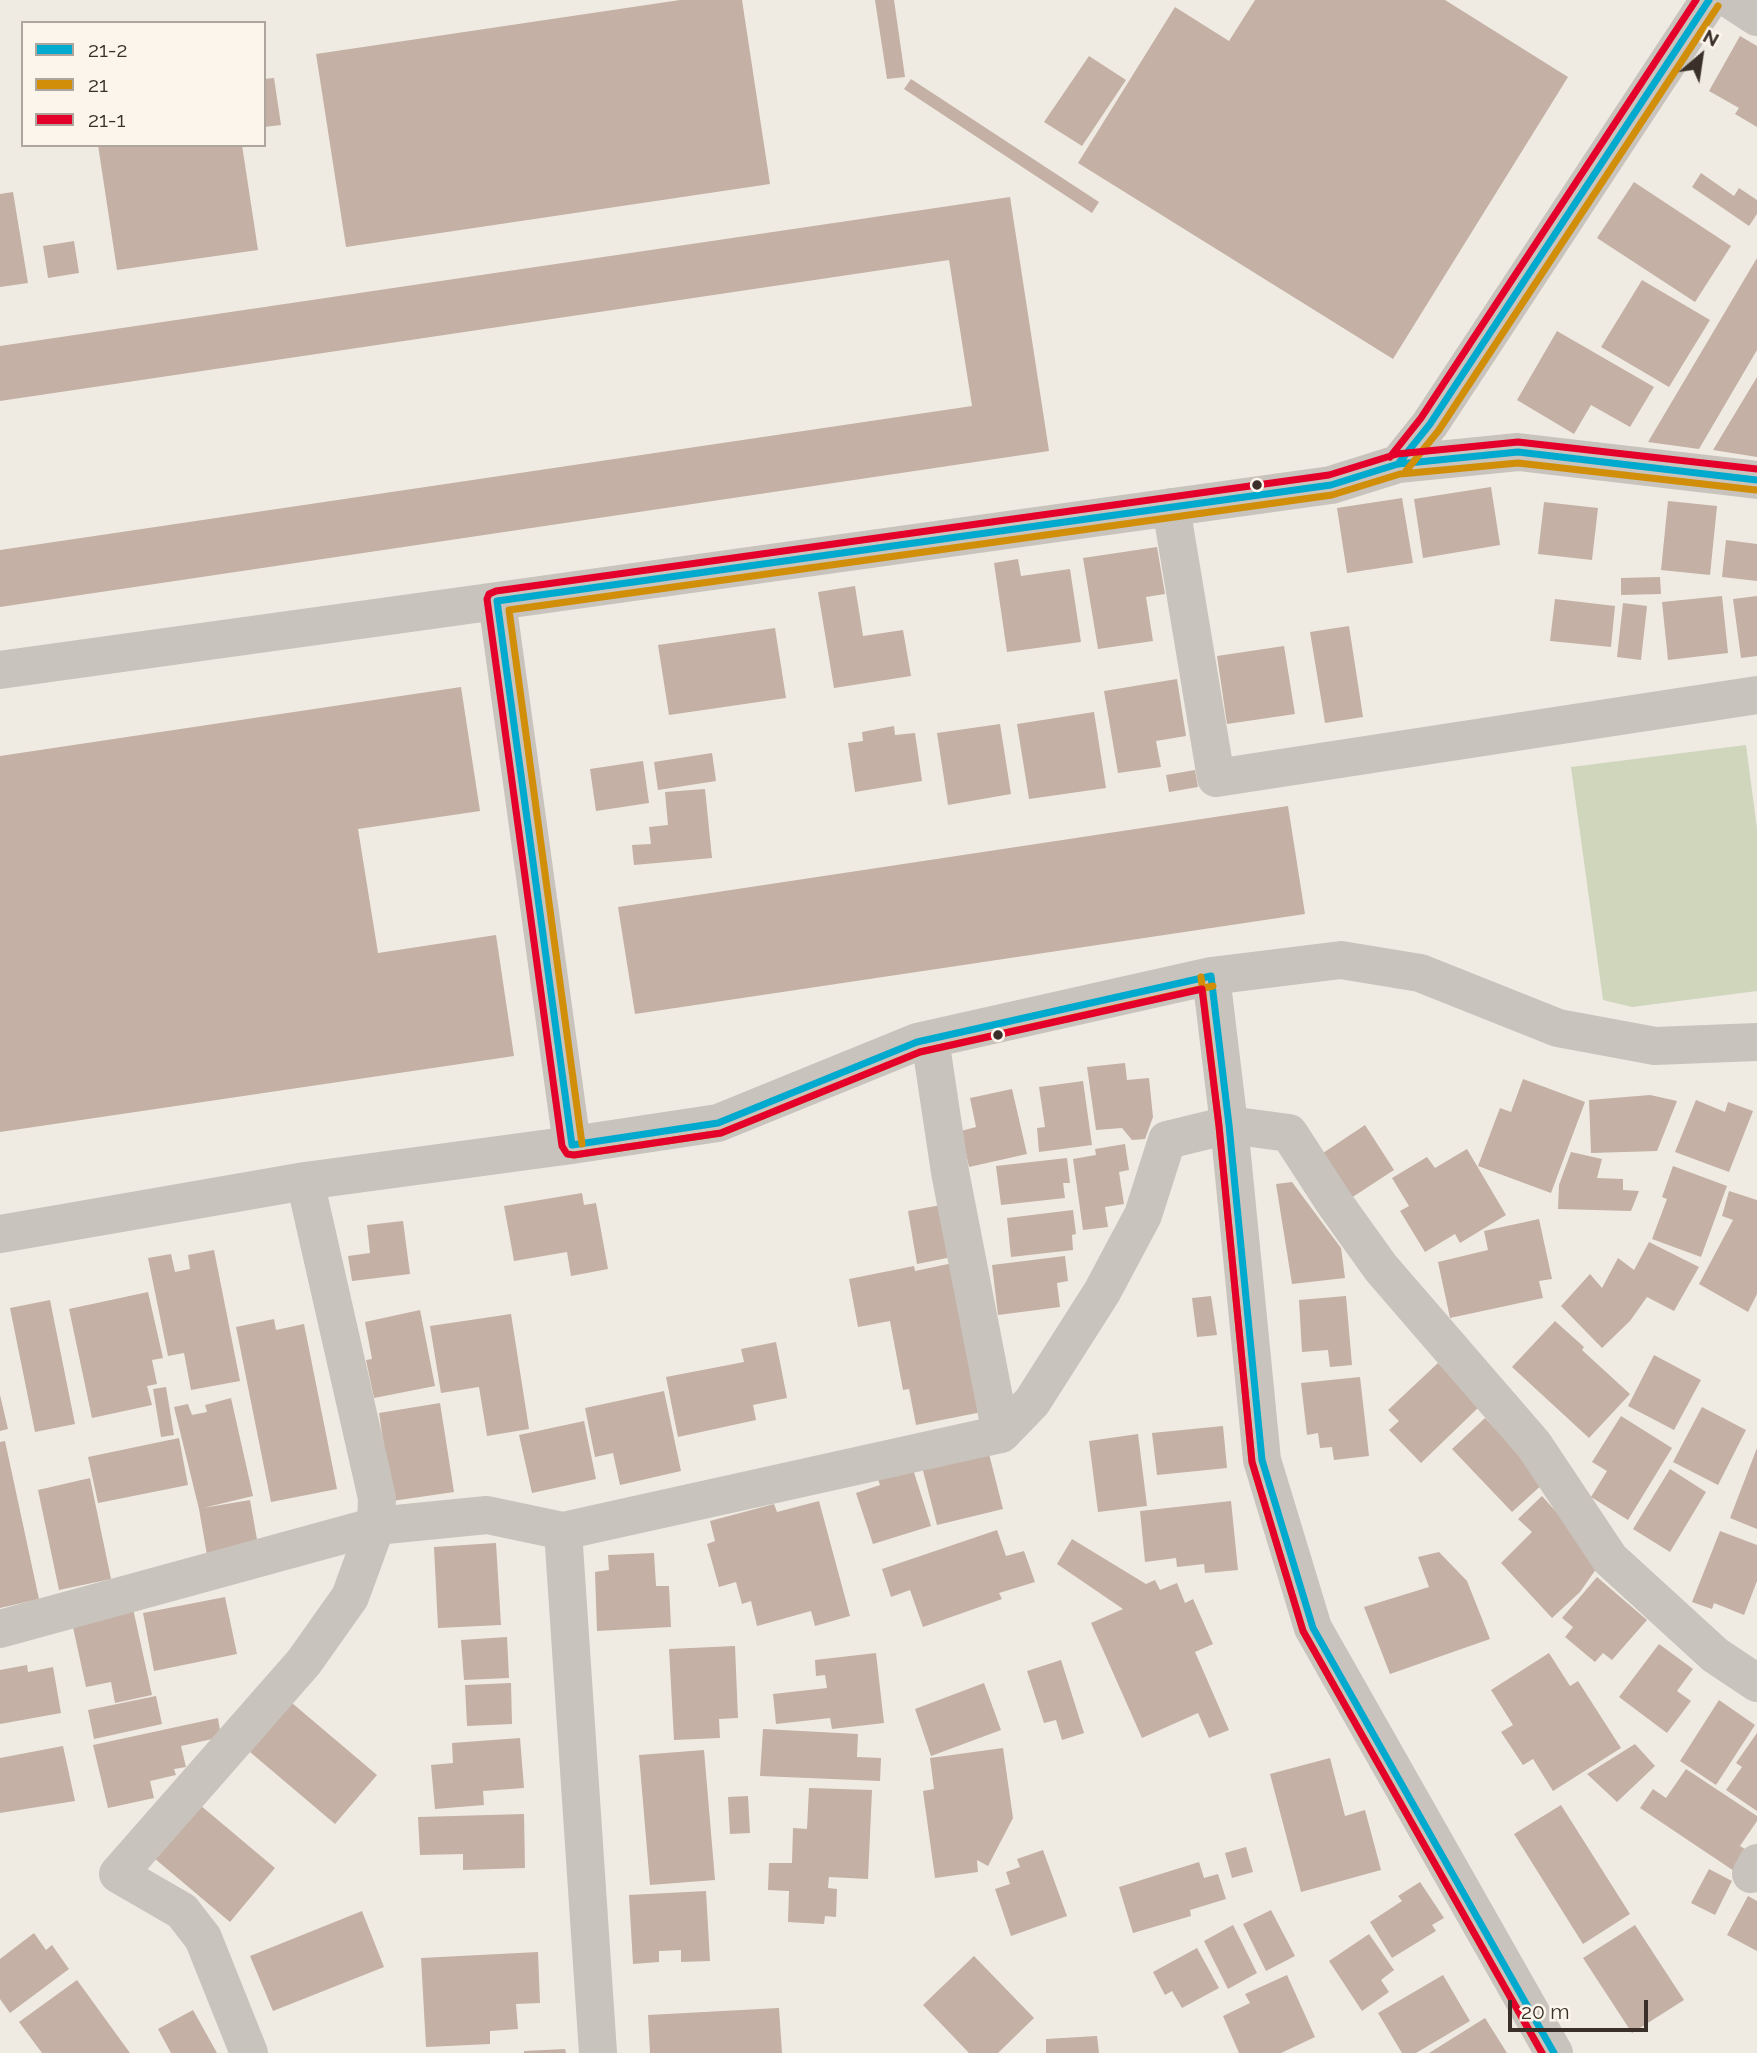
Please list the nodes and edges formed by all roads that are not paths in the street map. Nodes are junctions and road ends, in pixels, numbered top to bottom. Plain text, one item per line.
1 (1709, 0) edge
2 (1731, 0) edge
3 (1757, 17) edge
4 (1398, 464) junction
5 (1757, 480) edge
6 (1171, 507) junction
7 (497, 601) junction
8 (0, 670) edge
9 (1757, 695) edge
10 (1211, 976) junction
11 (930, 1039) junction
12 (1757, 1042) edge
13 (1229, 1125) junction
14 (572, 1145) junction
15 (305, 1181) junction
16 (0, 1234) edge
17 (1001, 1434) junction
18 (376, 1526) junction
19 (563, 1531) junction
20 (0, 1629) edge
21 (1757, 1683) edge
22 (249, 2053) edge
23 (598, 2053) edge
24 (1555, 2053) edge

1 - 4 street
2 - 3 street
4 - 5 street
4 - 6 street
6 - 7 street
6 - 9 street
7 - 8 street
7 - 14 street
10 - 11 street
10 - 12 street
10 - 13 street
11 - 14 street
11 - 17 street
13 - 17 street
13 - 21 street
13 - 24 street
14 - 15 street
15 - 16 street
15 - 18 street
17 - 19 street
18 - 19 street
18 - 20 street
18 - 22 street
19 - 23 street

